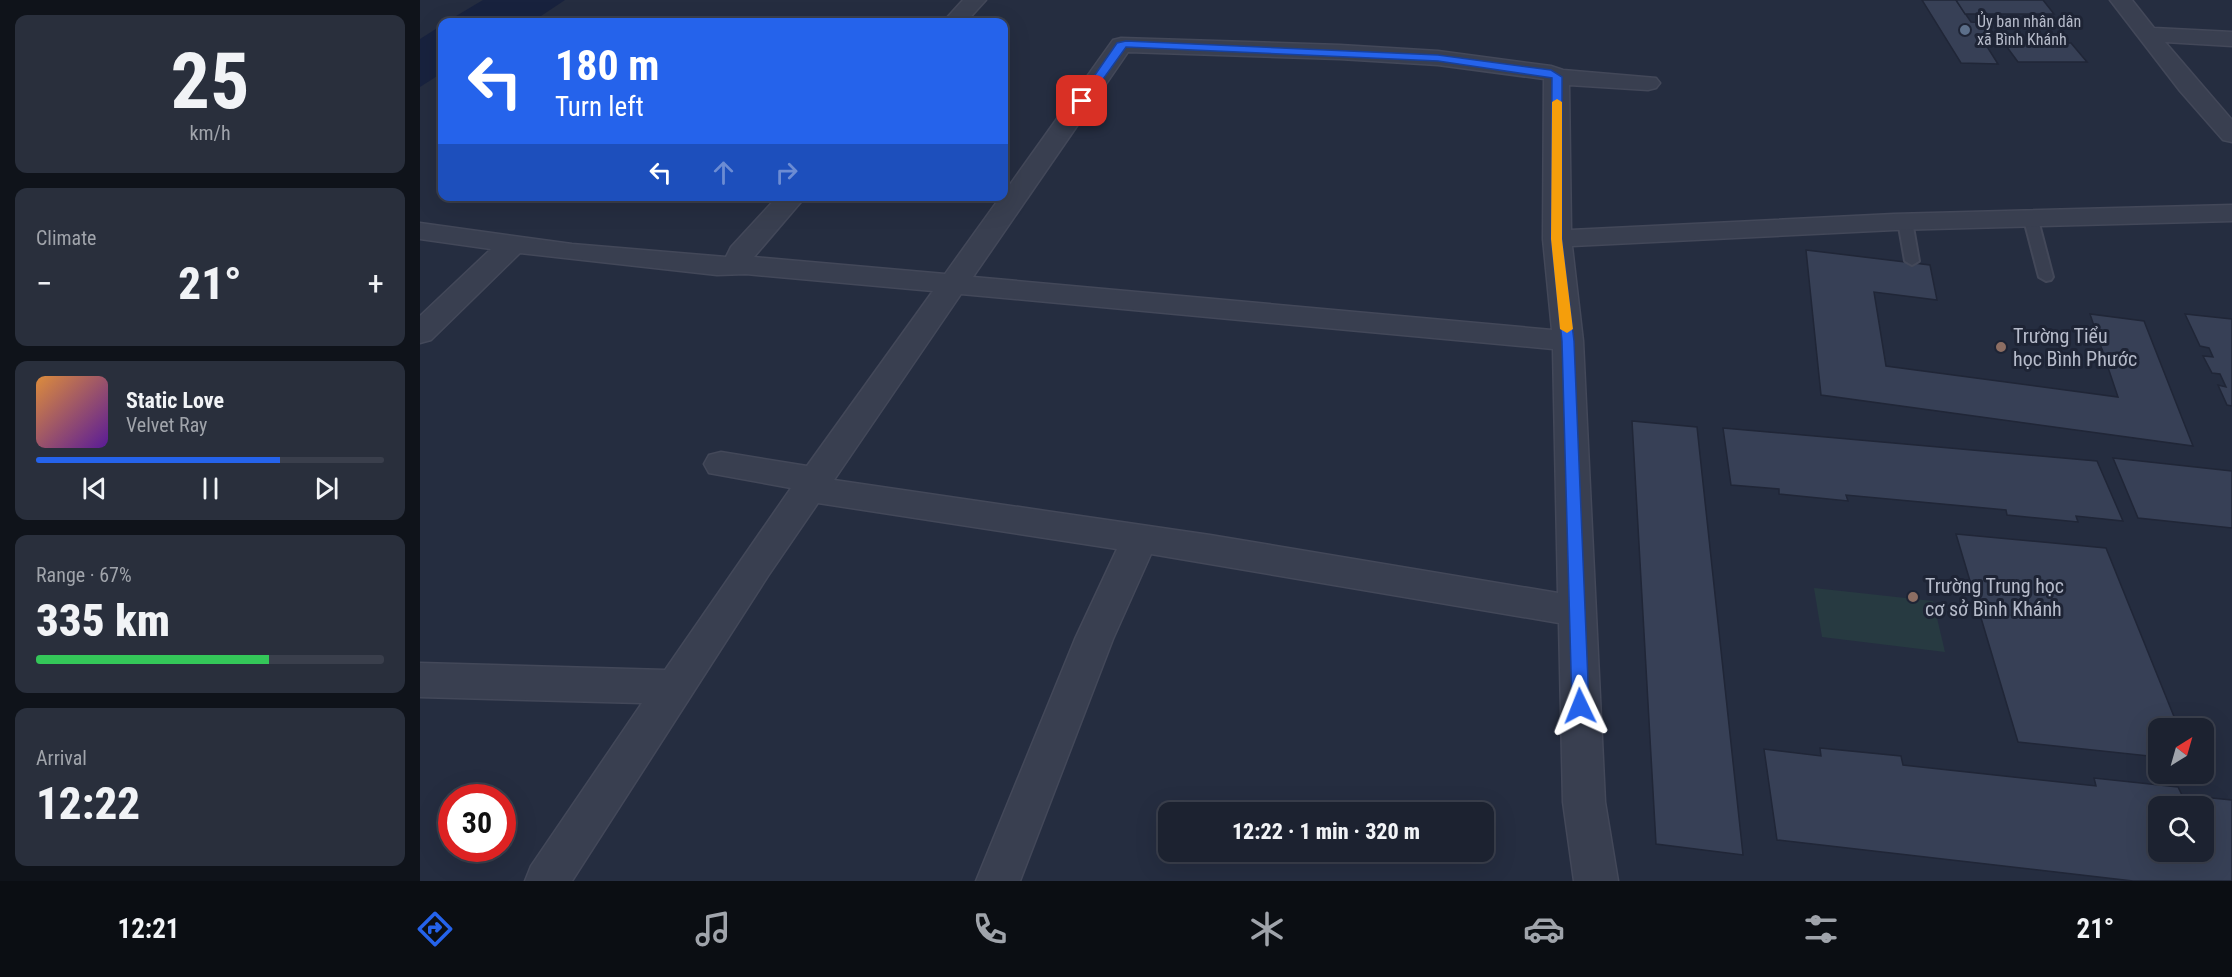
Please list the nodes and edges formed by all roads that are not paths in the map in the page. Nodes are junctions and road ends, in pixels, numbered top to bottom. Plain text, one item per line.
1 (975, 0) edge
2 (2121, 0) edge
3 (958, 18) edge
4 (2146, 34) junction
5 (2232, 39) edge
6 (1557, 77) junction
7 (1648, 83) dead end
8 (2232, 135) edge
9 (788, 201) edge
10 (2232, 213) edge
11 (2030, 216) junction
12 (1905, 221) junction
13 (420, 231) edge
14 (1557, 239) junction
15 (513, 244) junction
16 (1912, 261) dead end
17 (746, 265) junction
18 (2046, 277) dead end
19 (954, 285) junction
20 (420, 333) edge
21 (1568, 341) junction
22 (721, 464) dead end
23 (813, 484) junction
24 (1140, 538) junction
25 (1577, 610) junction
26 (420, 680) edge
27 (674, 687) junction
28 (547, 881) edge
29 (998, 881) edge
30 (1596, 881) edge

1 - 3 street
2 - 4 street
4 - 5 street
4 - 8 street
6 - 7 street
6 - 14 street
6 - 19 street
9 - 17 street
10 - 11 street
11 - 12 street
11 - 18 lane
12 - 14 street
12 - 16 lane
13 - 15 street
14 - 21 street
15 - 17 street
15 - 20 street
17 - 19 street
19 - 21 street
19 - 23 street
21 - 25 street
22 - 23 street
23 - 24 street
23 - 27 street
24 - 25 street
24 - 29 street
25 - 30 street
26 - 27 street
27 - 28 street

